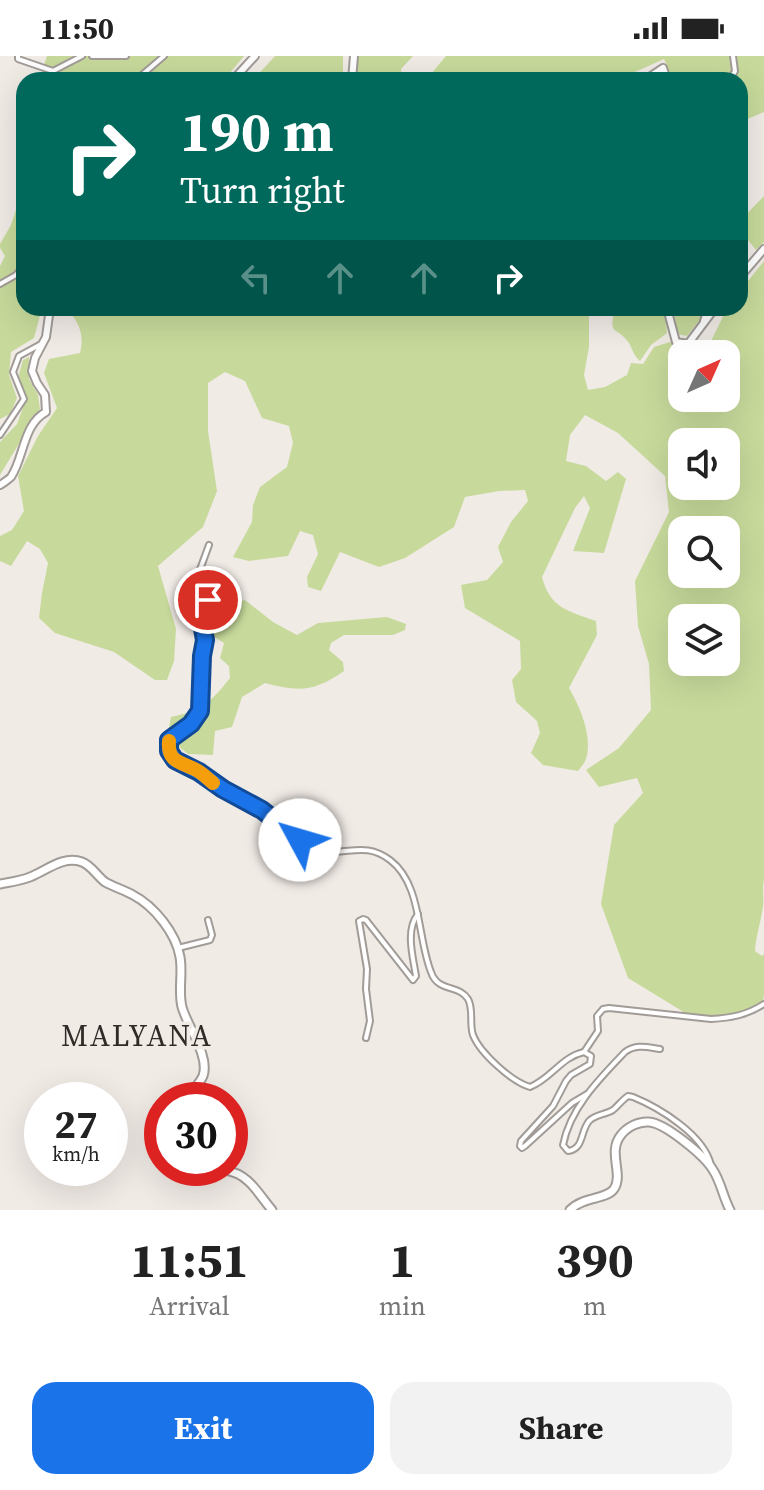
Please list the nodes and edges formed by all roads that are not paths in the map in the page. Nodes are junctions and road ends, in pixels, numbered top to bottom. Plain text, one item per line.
1 (18, 56) edge
2 (82, 56) edge
3 (92, 56) edge
4 (126, 56) edge
5 (164, 56) edge
6 (255, 56) edge
7 (145, 72) edge
8 (240, 72) edge
9 (764, 249) edge
10 (748, 268) edge
11 (49, 316) edge
12 (669, 316) edge
13 (705, 316) edge
14 (709, 316) edge
15 (702, 325) junction
16 (43, 343) junction
17 (0, 435) edge
18 (0, 485) edge
19 (209, 545) dead end
20 (0, 884) edge
21 (418, 914) junction
22 (208, 920) dead end
23 (178, 948) junction
24 (764, 1004) edge
25 (366, 1038) dead end
26 (660, 1049) dead end
27 (584, 1052) junction
28 (199, 1082) edge
29 (587, 1094) junction
30 (712, 1167) junction
31 (248, 1180) edge
32 (272, 1210) edge
33 (570, 1210) edge
34 (730, 1210) edge

1 - 2 street
3 - 4 street
5 - 7 street
6 - 8 main road
9 - 10 main road
11 - 16 main road
12 - 15 main road
13 - 15 street
14 - 15 main road
16 - 17 street
16 - 18 main road
19 - 21 street
20 - 23 highway
21 - 25 street
21 - 27 street
22 - 23 street
23 - 28 highway
24 - 27 street
26 - 29 street
27 - 29 street
29 - 30 street
30 - 33 highway
30 - 34 highway
31 - 32 highway

